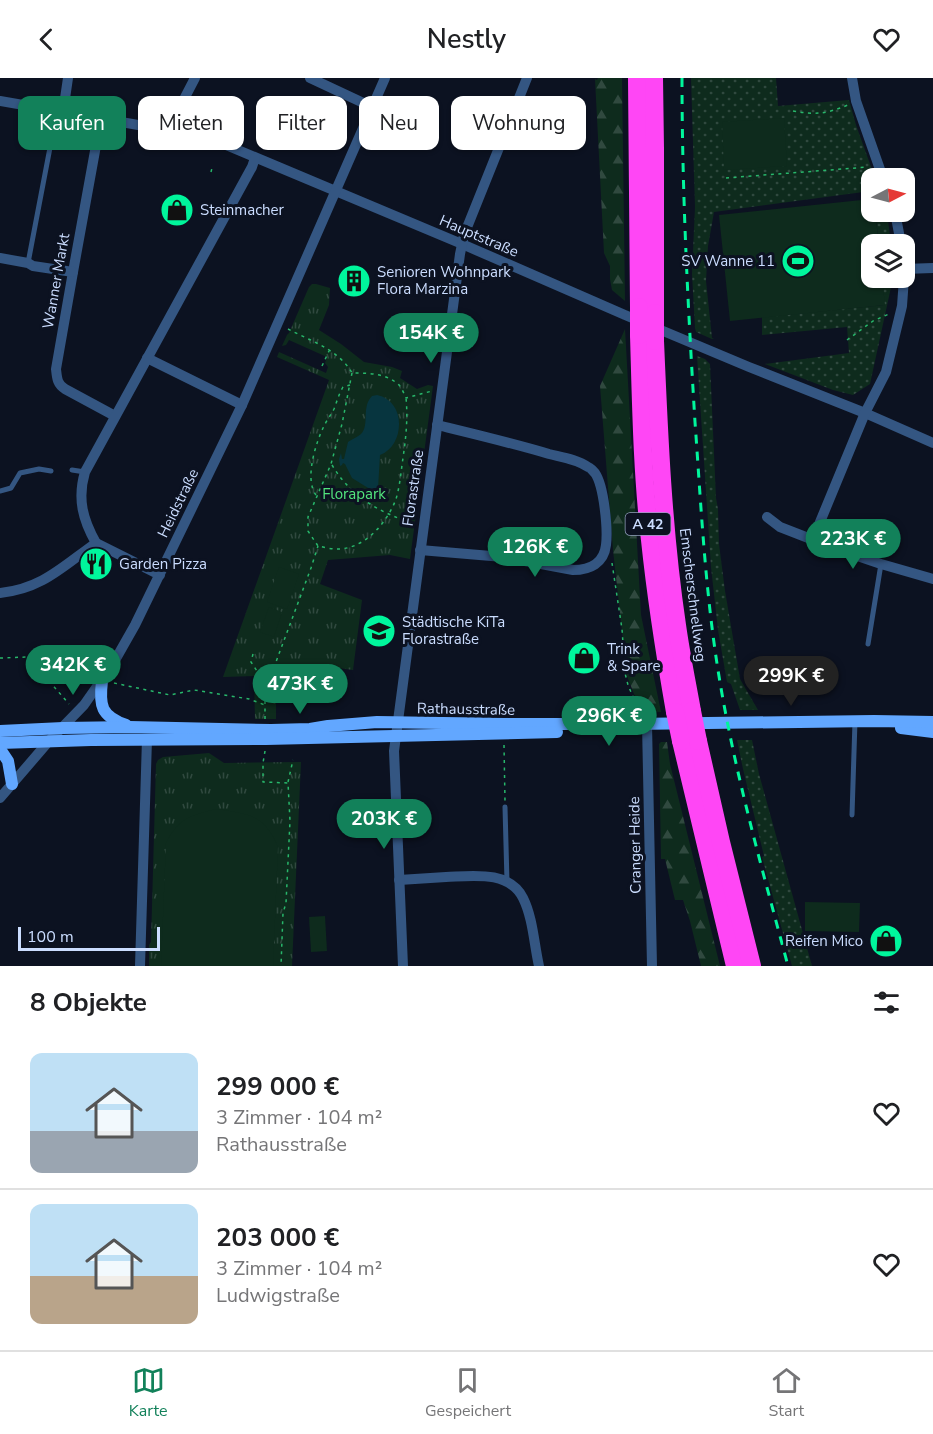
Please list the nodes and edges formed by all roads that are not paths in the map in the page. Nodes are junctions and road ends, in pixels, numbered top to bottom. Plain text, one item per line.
1 (68, 78) edge
2 (195, 78) edge
3 (310, 78) edge
4 (385, 78) edge
5 (527, 78) edge
6 (637, 78) edge
7 (654, 78) edge
8 (852, 78) edge
9 (64, 96) edge
10 (186, 96) edge
11 (377, 96) edge
12 (0, 101) edge
13 (359, 101) edge
14 (18, 104) edge
15 (359, 137) edge
16 (52, 150) edge
17 (95, 150) edge
18 (237, 150) edge
19 (255, 158) junction
20 (878, 168) edge
21 (335, 191) junction
22 (462, 244) junction
23 (0, 258) edge
24 (28, 263) junction
25 (933, 268) edge
26 (915, 269) edge
27 (73, 272) junction
28 (903, 288) edge
29 (647, 310) junction
30 (147, 358) junction
31 (242, 405) junction
32 (865, 412) junction
33 (115, 416) junction
34 (437, 424) junction
35 (933, 442) edge
36 (72, 470) dead end
37 (51, 471) dead end
38 (85, 472) junction
39 (0, 491) edge
40 (767, 517) dead end
41 (813, 539) junction
42 (96, 543) junction
43 (420, 550) junction
44 (881, 564) junction
45 (160, 575) junction
46 (933, 579) edge
47 (0, 593) edge
48 (868, 644) dead end
49 (107, 682) junction
50 (933, 722) edge
51 (855, 724) junction
52 (130, 727) junction
53 (63, 728) junction
54 (648, 728) junction
55 (396, 729) junction
56 (0, 731) edge
57 (933, 732) edge
58 (147, 739) junction
59 (49, 741) junction
60 (689, 741) junction
61 (0, 744) edge
62 (0, 749) edge
63 (12, 783) junction
64 (0, 798) edge
65 (506, 807) road end
66 (852, 815) dead end
67 (399, 880) junction
68 (507, 882) junction
69 (140, 966) edge
70 (403, 966) edge
71 (539, 966) edge
72 (652, 966) edge
73 (735, 966) edge
74 (752, 966) edge

1 - 9 street
2 - 10 street
3 - 13 street
4 - 11 street, Heidstraße
5 - 22 street, Florastraße
6 - 29 highway, A 42
7 - 29 highway, A 42
8 - 20 street
12 - 14 street, Hauptstraße
15 - 21 street, Heidstraße
16 - 24 lane
17 - 27 street, Wanner Markt
18 - 19 street, Hauptstraße
19 - 21 street, Hauptstraße
19 - 30 street
21 - 22 street, Hauptstraße
21 - 31 street, Heidstraße
22 - 32 street, Hauptstraße
22 - 34 street, Florastraße
23 - 24 street
24 - 27 street
25 - 26 street
27 - 33 street, Wanner Markt
28 - 32 street
29 - 60 highway, A 42, bridge
30 - 31 street
30 - 33 street
31 - 45 street, Heidstraße
32 - 35 street, Hauptstraße
32 - 41 street
33 - 38 street
34 - 43 street, Florastraße
34 - 43 street
36 - 38 lane
37 - 39 lane
38 - 42 street
40 - 41 street
41 - 44 street
42 - 45 street
42 - 47 street
43 - 55 street, Florastraße
44 - 46 street
44 - 48 lane
45 - 49 street, Heidstraße
49 - 52 street
49 - 53 street, Heidstraße
50 - 51 street, Rathausstraße
51 - 54 street, Rathausstraße
51 - 57 street, Rathausstraße
51 - 66 lane
52 - 53 street, Rathausstraße
52 - 55 street, Rathausstraße
53 - 56 street, Rathausstraße
53 - 59 street, Heidstraße
54 - 55 street, Rathausstraße
54 - 55 street, Rathausstraße
54 - 72 street, Cranger Heide
55 - 58 street, Rathausstraße
55 - 67 street, Florastraße
58 - 59 street, Rathausstraße
58 - 69 street
59 - 61 street, Rathausstraße
59 - 63 street, Heidstraße
60 - 73 highway, A 42
60 - 74 highway, A 42
62 - 63 street
63 - 64 street, Heidstraße
65 - 68 lane
67 - 68 street
67 - 70 street, Florastraße
68 - 71 street

